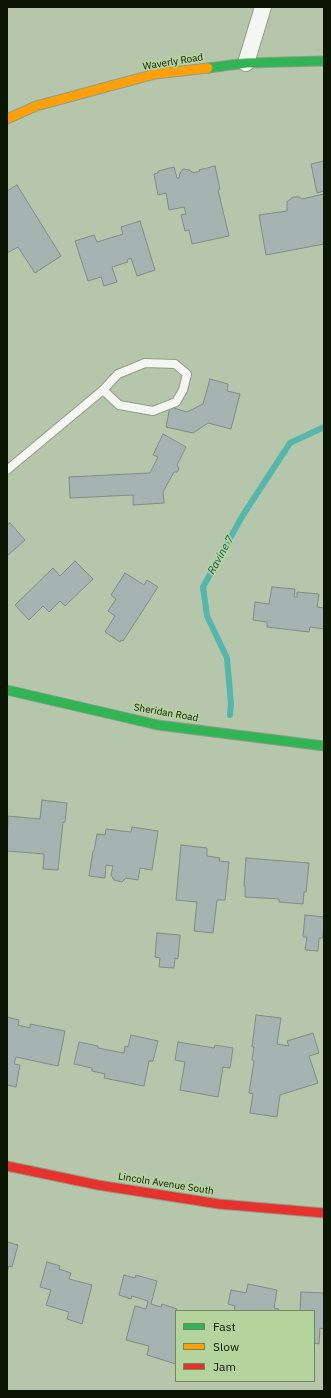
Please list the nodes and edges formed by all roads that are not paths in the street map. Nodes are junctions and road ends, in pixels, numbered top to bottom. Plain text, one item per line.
1 (263, 7) edge
2 (324, 61) edge
3 (246, 63) junction
4 (7, 119) edge
5 (103, 390) junction
6 (7, 470) edge
7 (7, 690) edge
8 (324, 746) edge
9 (7, 1166) edge
10 (324, 1213) edge

1 - 3 street
2 - 3 street, Waverly Road
3 - 4 street, Waverly Road
5 - 5 lane
5 - 6 lane
7 - 8 street, Sheridan Road
9 - 10 street, Lincoln Avenue South

